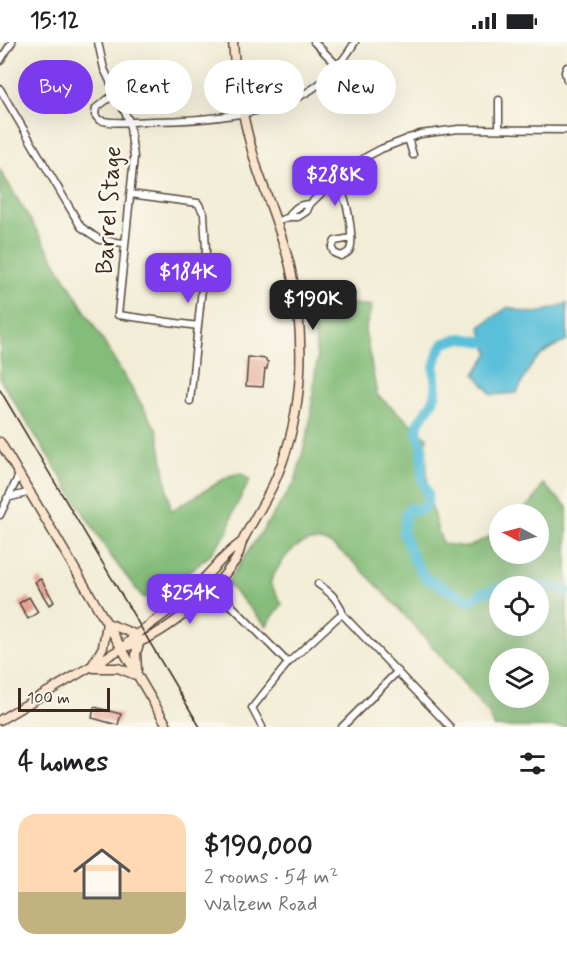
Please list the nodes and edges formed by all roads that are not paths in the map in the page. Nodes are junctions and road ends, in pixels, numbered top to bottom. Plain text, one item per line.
1 (12, 42) edge
2 (98, 42) edge
3 (233, 42) edge
4 (314, 42) edge
5 (355, 42) edge
6 (235, 60) edge
7 (332, 60) edge
8 (343, 60) edge
9 (0, 61) edge
10 (566, 70) edge
11 (105, 71) edge
12 (567, 80) edge
13 (0, 89) edge
14 (499, 100) dead end
15 (105, 101) edge
16 (126, 114) edge
17 (236, 114) edge
18 (242, 114) edge
19 (129, 121) junction
20 (499, 129) junction
21 (567, 130) edge
22 (408, 138) junction
23 (413, 155) dead end
24 (333, 182) junction
25 (130, 194) junction
26 (276, 222) junction
27 (351, 238) dead end
28 (124, 243) junction
29 (198, 326) junction
30 (190, 401) dead end
31 (0, 442) edge
32 (19, 475) junction
33 (31, 492) junction
34 (7, 498) junction
35 (0, 515) edge
36 (242, 542) junction
37 (217, 582) junction
38 (318, 584) dead end
39 (202, 597) junction
40 (233, 607) junction
41 (343, 615) junction
42 (107, 623) junction
43 (134, 634) junction
44 (139, 644) junction
45 (122, 648) junction
46 (288, 663) junction
47 (87, 669) junction
48 (398, 671) junction
49 (138, 676) junction
50 (0, 720) edge
51 (168, 727) edge
52 (262, 727) edge
53 (342, 727) edge
54 (450, 727) edge

1 - 9 street
2 - 11 street, Barrel Stage
3 - 6 main road
4 - 7 street
5 - 8 street
10 - 12 street
13 - 28 street
14 - 20 street
15 - 19 street
16 - 19 street, Barrel Stage
17 - 19 street
18 - 26 main road
19 - 25 street, Barrel Stage
20 - 21 street
20 - 22 street
22 - 23 street
22 - 24 street
24 - 26 street
24 - 27 street
25 - 28 street, Barrel Stage
25 - 29 street
26 - 36 main road
28 - 29 street, Barrel Stage
29 - 30 street
31 - 32 main road
32 - 33 main road
32 - 34 street
33 - 34 street
33 - 42 main road
34 - 35 street
36 - 37 main road
36 - 43 main road
37 - 39 main road
37 - 40 street
38 - 41 street
39 - 40 street
39 - 44 main road
40 - 46 street
41 - 46 street
41 - 48 street
42 - 43 main road
42 - 45 main road
42 - 47 main road
43 - 45 main road
44 - 45 main road
44 - 49 main road
45 - 47 main road
45 - 49 main road
46 - 52 street
47 - 49 main road
47 - 50 main road
48 - 53 street
48 - 54 street
49 - 51 main road

